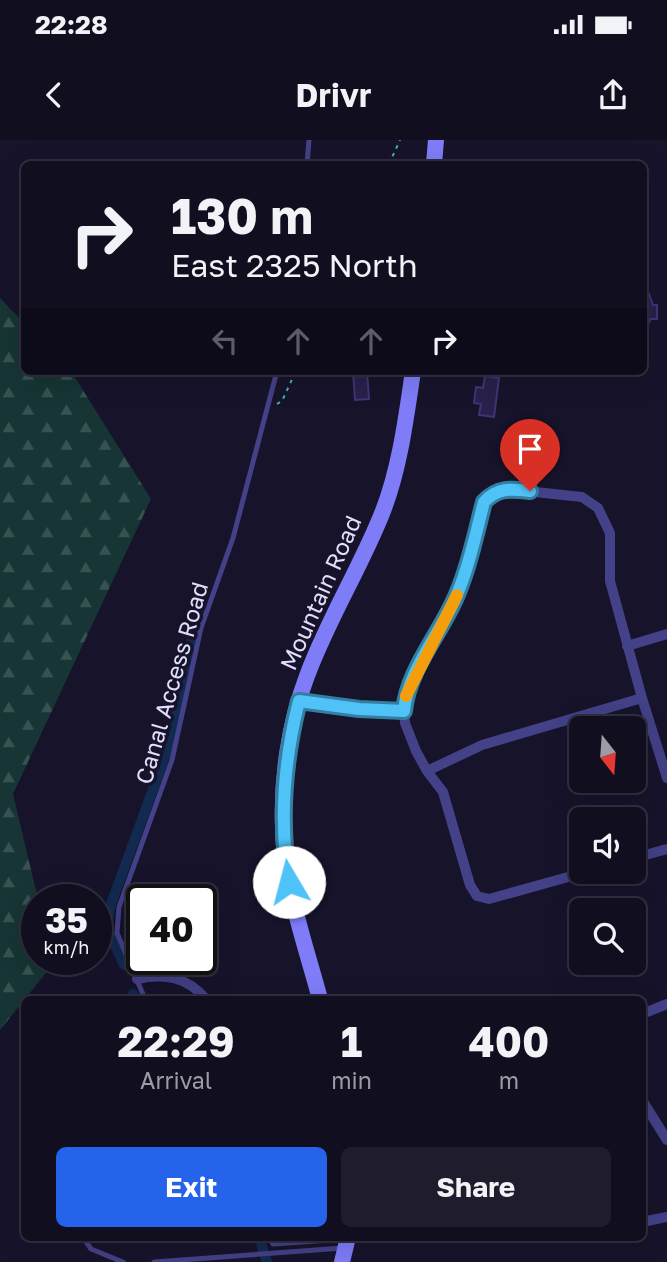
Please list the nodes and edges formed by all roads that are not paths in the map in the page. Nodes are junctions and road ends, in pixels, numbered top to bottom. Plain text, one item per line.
1 (309, 140) edge
2 (436, 140) edge
3 (307, 161) edge
4 (434, 161) edge
5 (276, 375) edge
6 (412, 375) edge
7 (667, 634) edge
8 (628, 646) junction
9 (642, 698) junction
10 (299, 701) junction
11 (404, 711) junction
12 (427, 771) junction
13 (667, 778) edge
14 (667, 849) edge
15 (646, 855) edge
16 (569, 877) edge
17 (137, 979) junction
18 (144, 996) edge
19 (203, 996) edge
20 (319, 996) edge
21 (667, 1004) edge
22 (646, 1012) edge
23 (646, 1106) edge
24 (667, 1140) edge
25 (667, 1217) edge
26 (646, 1221) edge
27 (86, 1241) edge
28 (271, 1241) edge
29 (346, 1246) edge
30 (123, 1262) edge
31 (154, 1262) edge

1 - 3 lane
2 - 4 street
5 - 17 lane, Canal Access Road
6 - 10 street, Mountain Road
7 - 8 street
8 - 9 street
8 - 11 street
9 - 12 street
9 - 13 street
10 - 11 street
10 - 20 street, Mountain Road
11 - 12 street
12 - 16 street
14 - 15 street
17 - 18 lane, Canal Access Road
17 - 19 street
21 - 22 street
23 - 24 street
25 - 26 street
27 - 30 lane
28 - 29 lane
29 - 31 lane

